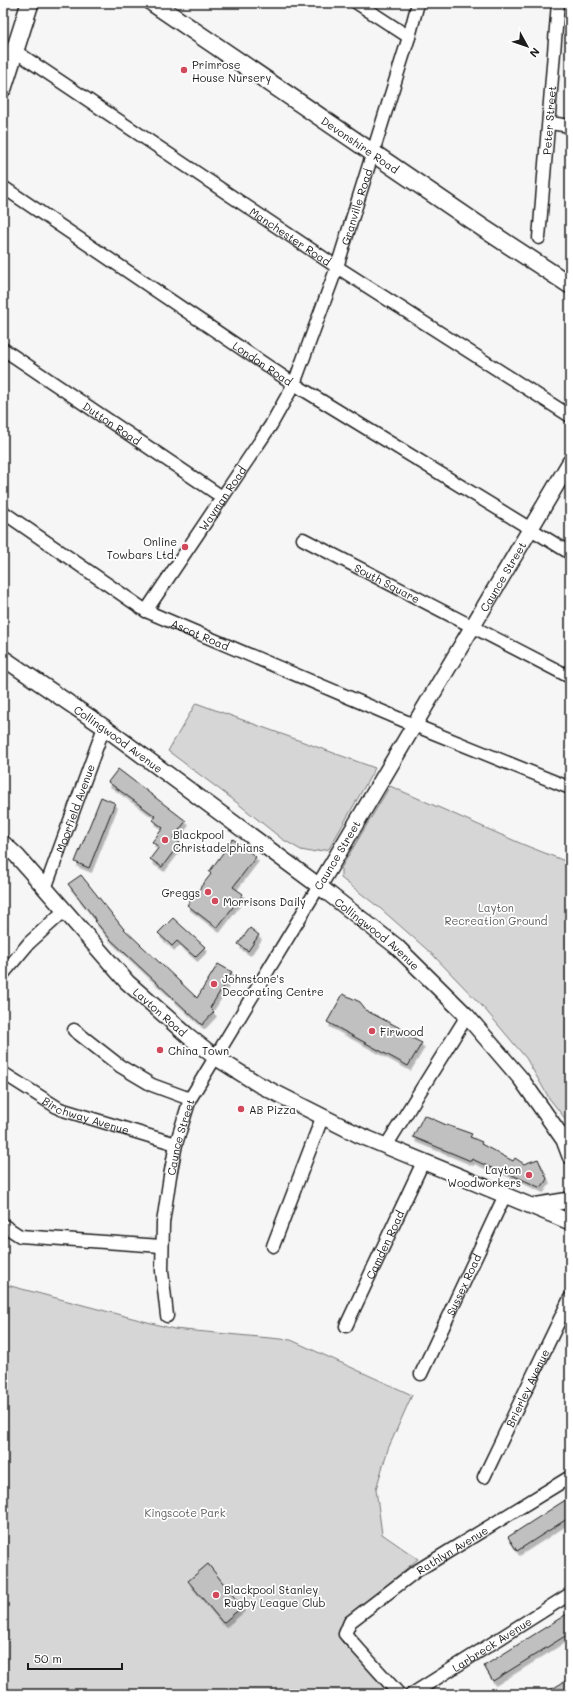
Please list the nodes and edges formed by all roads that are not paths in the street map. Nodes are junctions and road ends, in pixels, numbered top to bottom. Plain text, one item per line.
1 (30, 3) edge
2 (153, 3) edge
3 (358, 3) edge
4 (418, 3) edge
5 (558, 3) edge
6 (409, 38) junction
7 (15, 51) junction
8 (3, 88) edge
9 (550, 122) junction
10 (570, 126) edge
11 (372, 152) junction
12 (3, 187) edge
13 (539, 238) dead end
14 (337, 267) junction
15 (570, 285) edge
16 (3, 349) edge
17 (294, 384) junction
18 (570, 416) edge
19 (570, 462) edge
20 (222, 497) junction
21 (3, 512) edge
22 (530, 528) junction
23 (303, 539) dead end
24 (570, 553) edge
25 (146, 610) junction
26 (472, 627) junction
27 (3, 658) edge
28 (570, 677) edge
29 (414, 725) junction
30 (104, 726) junction
31 (570, 788) edge
32 (3, 843) edge
33 (319, 886) junction
34 (45, 889) junction
35 (64, 911) junction
36 (3, 974) edge
37 (467, 1016) junction
38 (74, 1030) dead end
39 (215, 1057) junction
40 (3, 1073) edge
41 (190, 1099) junction
42 (322, 1118) junction
43 (567, 1140) edge
44 (176, 1144) junction
45 (386, 1146) junction
46 (570, 1156) edge
47 (423, 1162) junction
48 (505, 1195) junction
49 (570, 1200) edge
50 (533, 1206) junction
51 (570, 1222) edge
52 (3, 1225) edge
53 (162, 1246) junction
54 (273, 1246) dead end
55 (570, 1298) edge
56 (167, 1316) dead end
57 (346, 1326) dead end
58 (421, 1374) dead end
59 (484, 1477) dead end
60 (570, 1478) edge
61 (570, 1594) edge
62 (399, 1694) edge
63 (412, 1694) edge

1 - 7 main road
2 - 11 main road, Devonshire Road
3 - 6 street
4 - 6 street, Granville Road
5 - 9 street, Peter Street
6 - 11 street, Granville Road
7 - 8 main road
7 - 14 street, Manchester Road
9 - 10 street
9 - 13 street, Peter Street
11 - 14 street, Granville Road
11 - 15 main road, Devonshire Road
12 - 17 street, London Road
14 - 17 street, Granville Road
14 - 18 street, Manchester Road
16 - 20 street, Dutton Road
17 - 20 street, Wayman Road
17 - 22 street, London Road
19 - 22 street, Caunce Street
20 - 25 street, Wayman Road
21 - 25 street, Ascot Road
22 - 24 street, London Road
22 - 26 street, Caunce Street
23 - 26 street, South Square
25 - 29 street, Ascot Road
26 - 28 street, South Square
26 - 29 street, Caunce Street
27 - 30 street, Collingwood Avenue
29 - 31 street, Ascot Road
29 - 33 street, Caunce Street
30 - 33 street, Collingwood Avenue
30 - 34 street, Moorfield Avenue
32 - 34 street, Layton Road
33 - 37 street, Collingwood Avenue
33 - 39 street, Caunce Street
34 - 35 street, Layton Road
35 - 36 street
35 - 39 street, Layton Road
37 - 43 street, Collingwood Avenue
37 - 45 street
38 - 41 street
39 - 41 street, Caunce Street
39 - 42 street, Layton Road
40 - 44 street, Birchway Avenue
41 - 44 street, Caunce Street
42 - 45 street, Layton Road
42 - 54 street
43 - 46 street, Collingwood Avenue
44 - 53 street, Caunce Street
45 - 47 street, Layton Road
47 - 48 street, Layton Road
47 - 57 street, Camden Road
48 - 50 street, Layton Road
48 - 58 street, Sussex Road
49 - 50 street
50 - 51 street, Layton Road
52 - 53 street
53 - 56 street, Caunce Street
55 - 59 street, Brierley Avenue
60 - 62 street, Rathlyn Avenue
61 - 63 street, Larbreck Avenue

